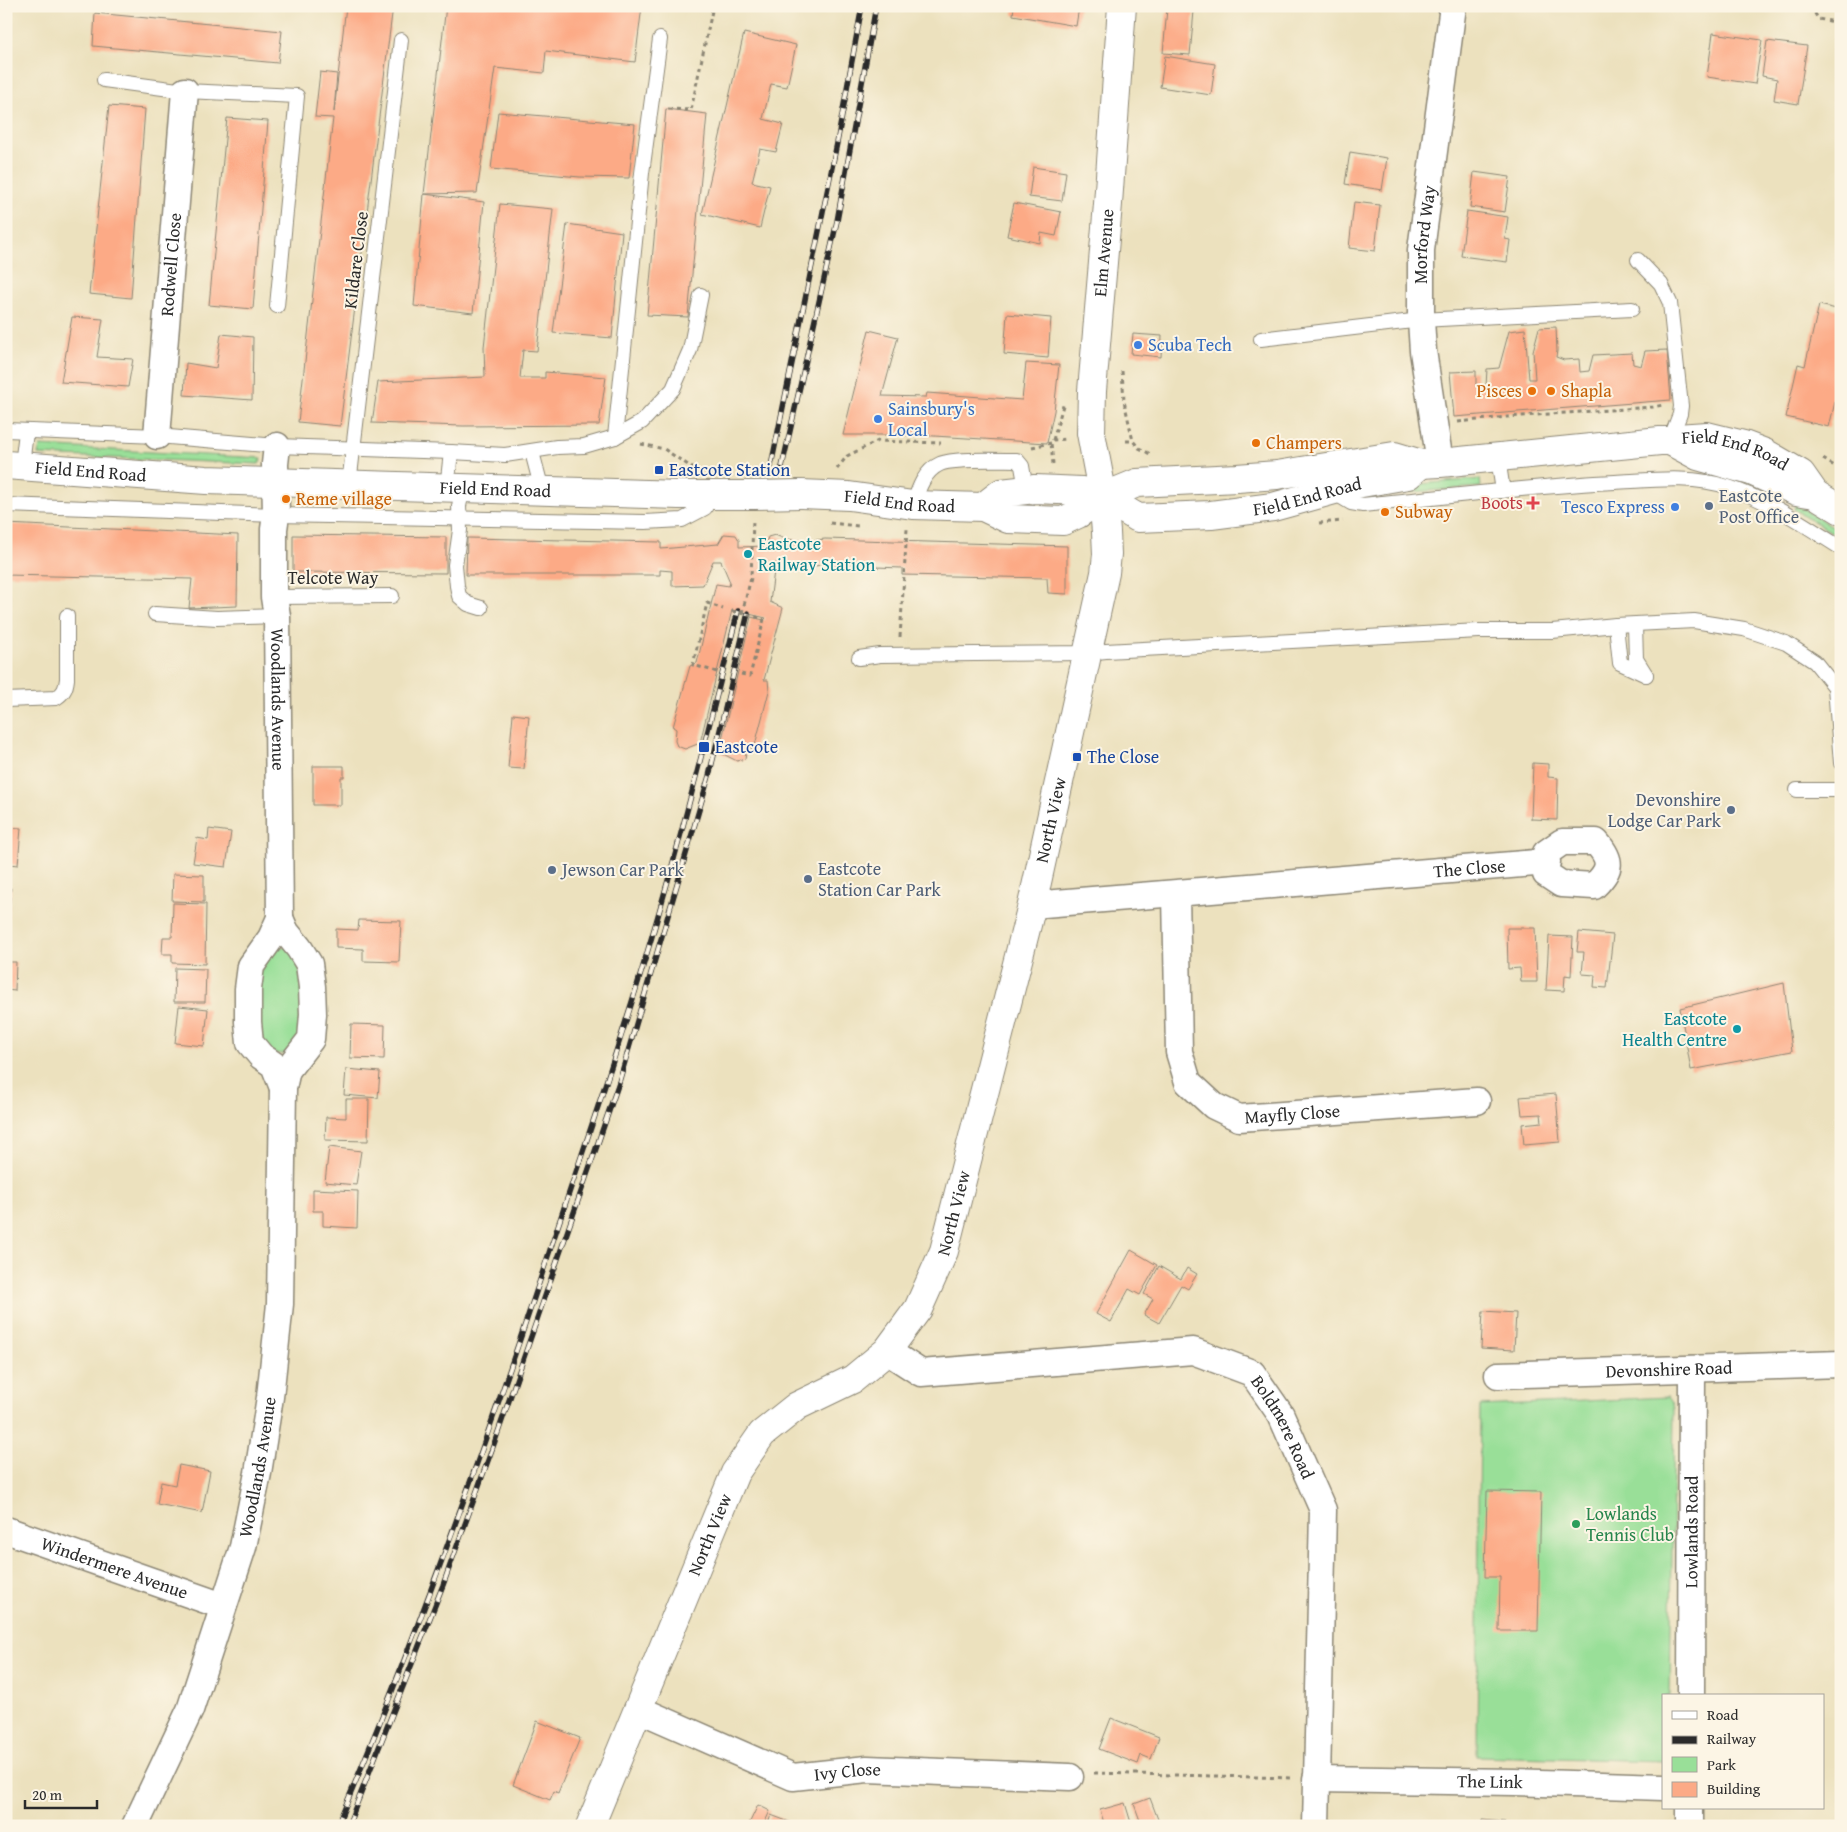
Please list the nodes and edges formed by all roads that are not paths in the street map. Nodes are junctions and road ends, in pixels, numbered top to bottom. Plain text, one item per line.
1 (1122, 6) edge
2 (1453, 6) edge
3 (660, 39) dead end
4 (401, 40) dead end
5 (104, 80) dead end
6 (185, 91) junction
7 (1638, 260) dead end
8 (701, 295) dead end
9 (277, 306) dead end
10 (1632, 309) dead end
11 (1421, 320) junction
12 (1261, 340) dead end
13 (6, 430) edge
14 (26, 432) junction
15 (157, 436) junction
16 (615, 437) junction
17 (1670, 441) junction
18 (277, 446) junction
19 (352, 449) junction
20 (451, 452) junction
21 (532, 452) junction
22 (1498, 458) junction
23 (1431, 463) junction
24 (14, 465) edge
25 (276, 482) junction
26 (349, 484) junction
27 (455, 488) junction
28 (1026, 489) junction
29 (542, 490) junction
30 (1331, 491) junction
31 (1503, 491) junction
32 (1775, 494) junction
33 (710, 496) junction
34 (1103, 497) junction
35 (1832, 500) edge
36 (6, 505) edge
37 (984, 507) junction
38 (276, 515) junction
39 (910, 516) junction
40 (460, 518) junction
41 (1841, 548) edge
42 (392, 596) dead end
43 (276, 606) junction
44 (481, 608) dead end
45 (155, 614) dead end
46 (67, 616) dead end
47 (1616, 625) junction
48 (1635, 625) junction
49 (1087, 654) junction
50 (858, 658) dead end
51 (6, 700) edge
52 (1841, 763) edge
53 (1797, 790) dead end
54 (1841, 790) edge
55 (1547, 862) dead end
56 (1176, 894) junction
57 (1032, 905) junction
58 (280, 918) junction
59 (283, 1088) junction
60 (1477, 1101) dead end
61 (887, 1351) junction
62 (1841, 1364) edge
63 (1692, 1370) junction
64 (1498, 1375) dead end
65 (6, 1530) edge
66 (223, 1606) junction
67 (1691, 1694) edge
68 (638, 1709) junction
69 (1070, 1777) road end
70 (1316, 1779) junction
71 (1662, 1787) edge
72 (1690, 1810) edge
73 (135, 1826) edge
74 (590, 1826) edge
75 (1316, 1826) edge
76 (1690, 1826) edge

1 - 34 street, Elm Avenue
2 - 11 street, Morford Way
3 - 16 lane
4 - 19 lane, Kildare Close
5 - 6 lane
6 - 9 lane
6 - 15 street, Rodwell Close
7 - 17 lane
8 - 16 lane
10 - 11 lane
11 - 12 lane
11 - 23 street, Morford Way
13 - 14 lane
14 - 15 lane
14 - 24 lane
15 - 18 lane
16 - 21 lane
17 - 22 street, Field End Road
17 - 32 street, Field End Road
17 - 35 street, Field End Road
18 - 19 lane
18 - 25 street, Woodlands Avenue
19 - 20 lane
19 - 26 lane, Kildare Close
20 - 21 lane
20 - 27 lane
21 - 29 lane
22 - 23 street, Field End Road
22 - 31 lane
23 - 30 street, Field End Road
23 - 34 street, Field End Road
24 - 25 street, Field End Road
25 - 26 street, Field End Road
25 - 38 street, Woodlands Avenue
26 - 27 street, Field End Road
27 - 29 street, Field End Road
27 - 40 lane
28 - 34 street, Field End Road
28 - 37 street, Field End Road
28 - 39 lane
29 - 33 street, Field End Road
30 - 31 lane
30 - 34 street, Field End Road
31 - 32 lane
32 - 35 street, Field End Road
32 - 41 lane
33 - 39 street, Field End Road, bridge
33 - 40 lane
34 - 37 street, Field End Road
34 - 49 street, North View
36 - 38 lane
37 - 39 street, Field End Road
38 - 40 lane
38 - 43 street, Woodlands Avenue
40 - 44 lane
42 - 43 lane, Telcote Way
43 - 45 lane, Telcote Way
43 - 58 street, Woodlands Avenue
46 - 51 lane
47 - 48 lane
47 - 48 lane
47 - 49 lane
48 - 52 lane
49 - 50 lane
49 - 57 street, North View
53 - 54 lane
55 - 56 street, The Close
56 - 57 street, The Close
56 - 60 street, Mayfly Close
57 - 61 street, North View
58 - 59 street, Woodlands Avenue
58 - 59 street, Woodlands Avenue
59 - 66 street, Woodlands Avenue
61 - 68 street, North View
61 - 70 street, Boldmere Road
62 - 63 street, Devonshire Road
63 - 64 street, Devonshire Road
63 - 67 street, Lowlands Road
65 - 66 street, Windermere Avenue
66 - 73 street, Woodlands Avenue
68 - 69 street, Ivy Close
68 - 74 street, North View
70 - 71 street, The Link
70 - 75 street, Boldmere Road
72 - 76 street

